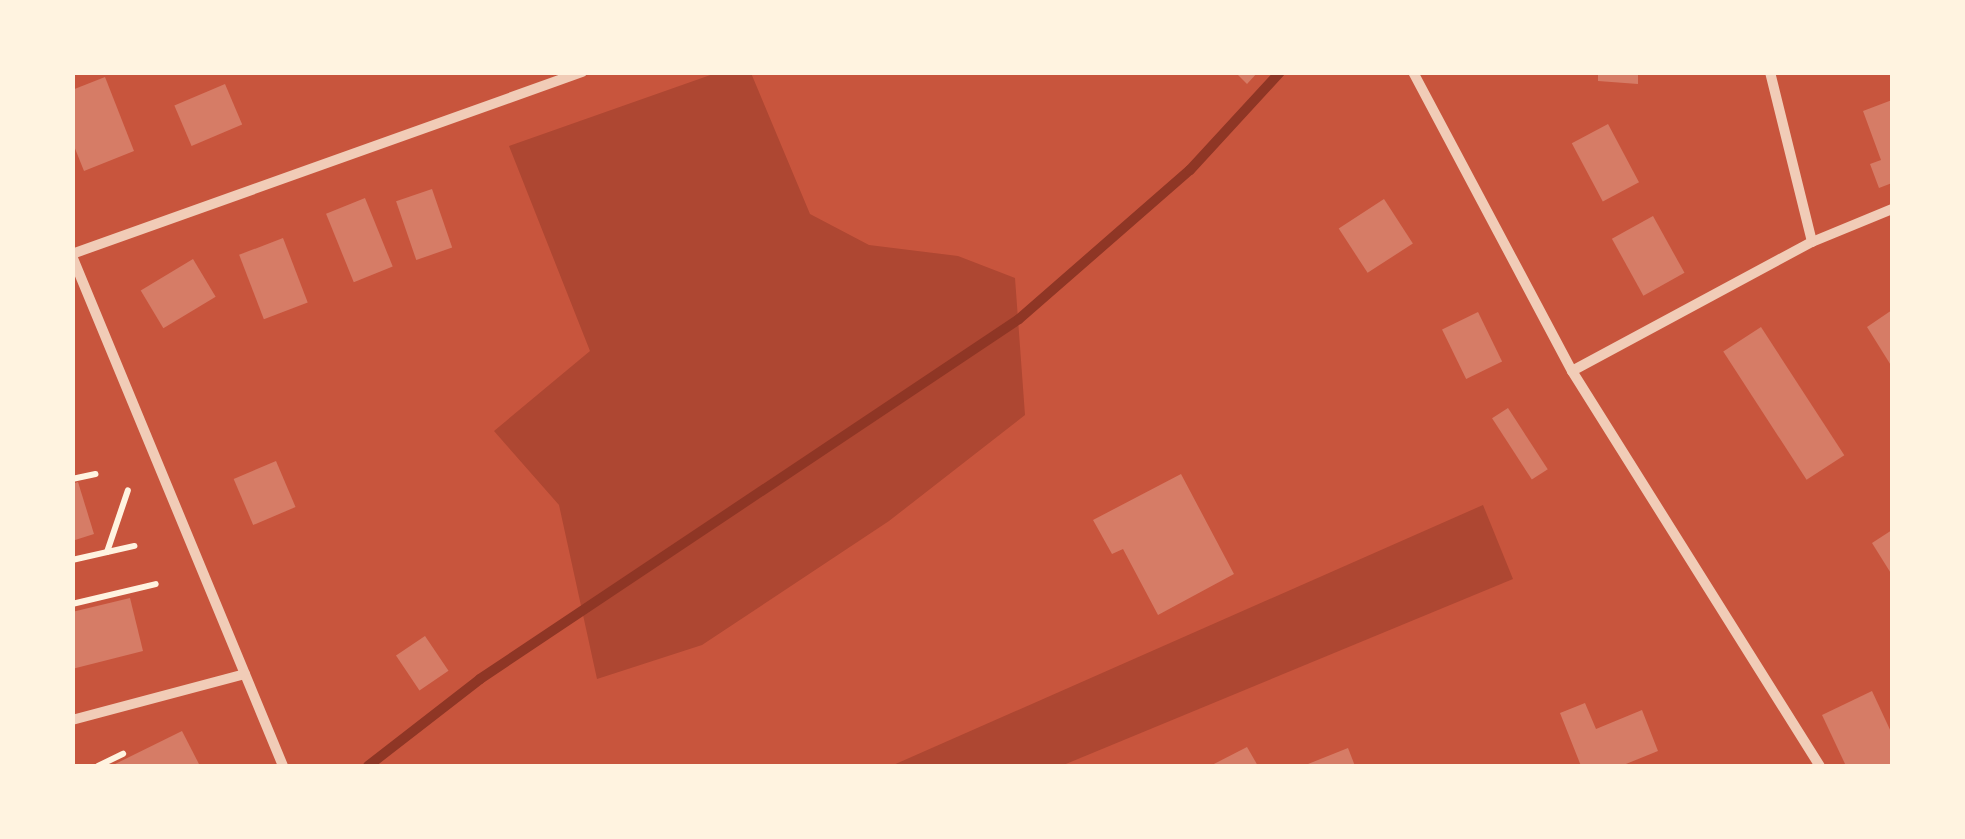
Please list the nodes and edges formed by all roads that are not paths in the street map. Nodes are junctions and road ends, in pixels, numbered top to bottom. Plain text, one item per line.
1 (582, 72) edge
2 (1413, 72) edge
3 (1770, 72) edge
4 (1892, 209) edge
5 (1812, 242) junction
6 (72, 255) edge
7 (1572, 370) junction
8 (246, 674) junction
9 (72, 720) edge
10 (284, 766) edge
11 (1820, 766) edge

1 - 6 street
2 - 7 street
3 - 5 street
4 - 5 street
5 - 7 street
6 - 8 street
7 - 11 street
8 - 9 street
8 - 10 street

